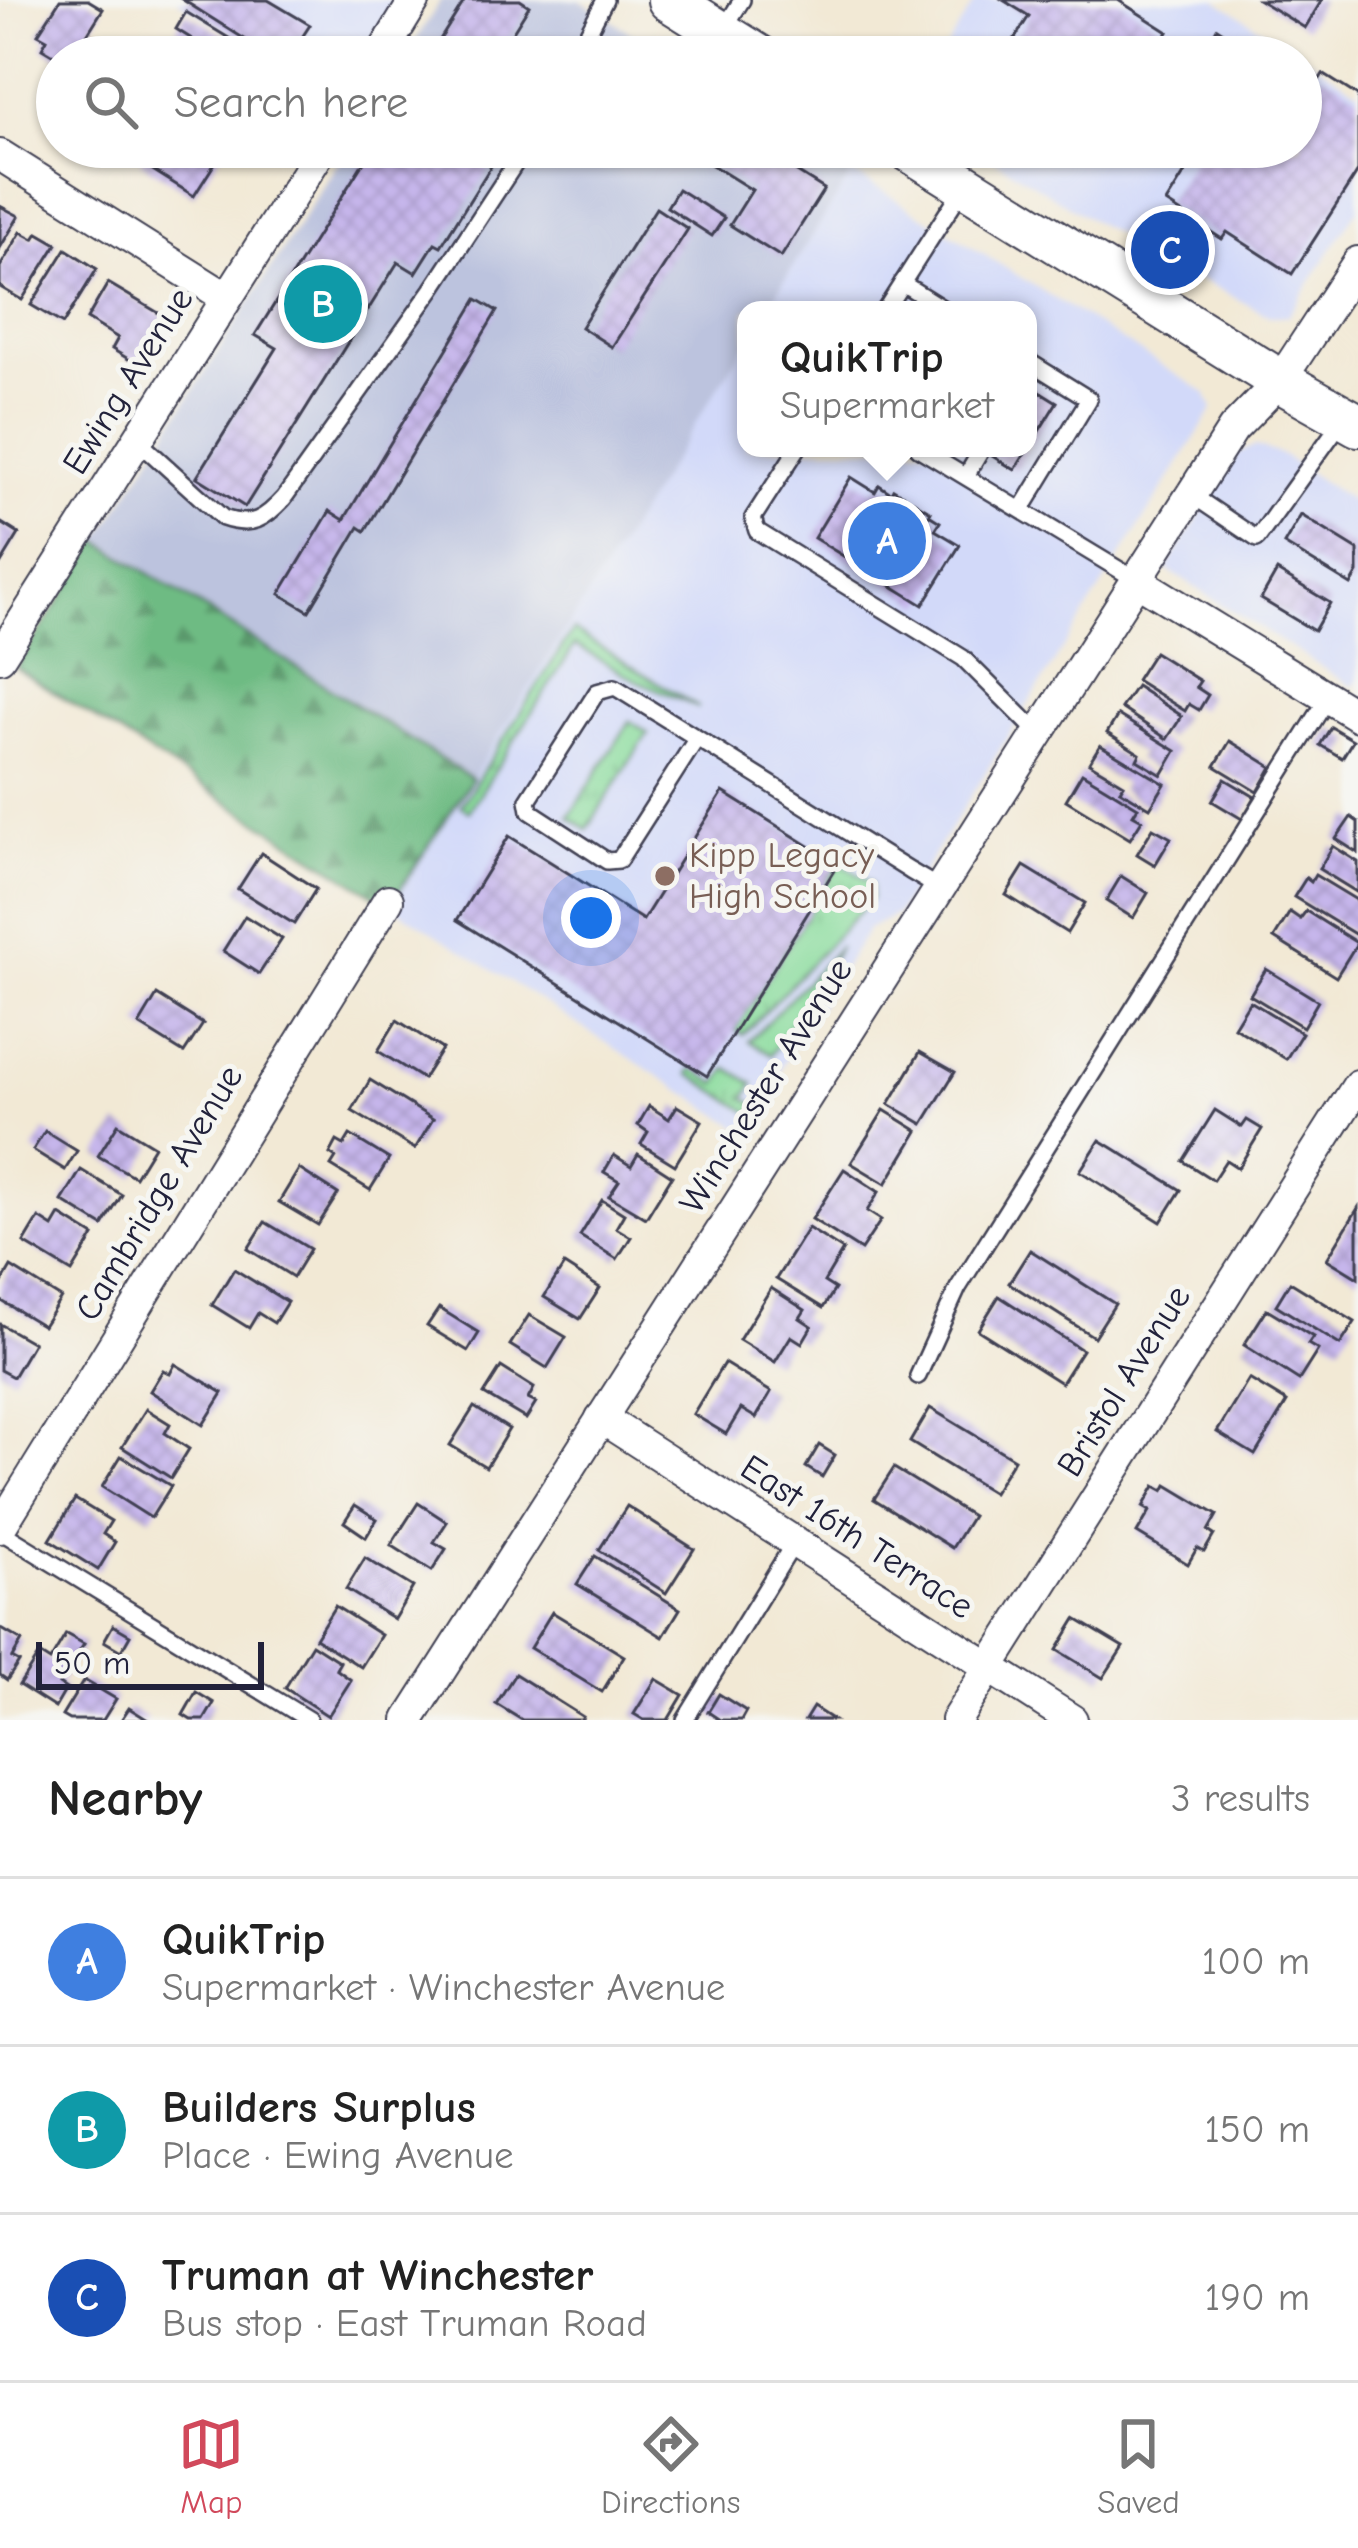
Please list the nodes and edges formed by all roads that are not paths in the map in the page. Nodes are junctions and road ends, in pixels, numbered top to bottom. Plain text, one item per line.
1 (605, 0) edge
2 (670, 0) edge
3 (410, 2) edge
4 (732, 16) edge
5 (391, 36) edge
6 (585, 36) edge
7 (0, 155) edge
8 (310, 168) edge
9 (512, 168) edge
10 (938, 168) edge
11 (965, 185) junction
12 (1358, 262) edge
13 (902, 284) junction
14 (227, 298) junction
15 (891, 301) edge
16 (930, 301) edge
17 (1037, 370) edge
18 (1280, 382) junction
19 (1353, 426) edge
20 (137, 440) junction
21 (792, 457) edge
22 (938, 457) edge
23 (977, 457) edge
24 (966, 476) junction
25 (1192, 495) junction
26 (1022, 509) junction
27 (1138, 581) junction
28 (0, 657) edge
29 (1328, 698) junction
30 (1358, 716) edge
31 (1039, 734) junction
32 (697, 738) junction
33 (939, 888) junction
34 (388, 900) dead end
35 (1358, 1085) edge
36 (918, 1376) dead end
37 (601, 1418) junction
38 (0, 1530) edge
39 (794, 1543) junction
40 (989, 1668) junction
41 (309, 1720) edge
42 (409, 1720) edge
43 (685, 1720) edge
44 (956, 1720) edge
45 (1072, 1720) edge

1 - 6 lane
2 - 4 main road
3 - 5 street
7 - 14 street
8 - 14 street, Ewing Avenue
9 - 20 lane
10 - 11 main road
11 - 13 lane
11 - 18 main road
12 - 18 street, Winchester Avenue
13 - 15 lane
13 - 16 lane
14 - 20 street, Ewing Avenue
17 - 26 lane
18 - 19 main road
18 - 25 street, Winchester Avenue
19 - 25 lane
20 - 28 street, Ewing Avenue
21 - 31 lane
22 - 24 lane
23 - 24 lane
24 - 26 lane
25 - 27 street, Winchester Avenue
26 - 27 lane
27 - 29 street
27 - 31 street, Winchester Avenue
29 - 30 street
29 - 36 lane
31 - 33 street, Winchester Avenue
32 - 32 lane
32 - 33 lane
33 - 37 street, Winchester Avenue
34 - 38 street, Cambridge Avenue
35 - 40 street, Bristol Avenue
37 - 39 street, East 16th Terrace
37 - 42 street, Winchester Avenue
38 - 41 lane
39 - 40 street, East 16th Terrace
39 - 43 lane
40 - 44 street, Bristol Avenue
40 - 45 street, East 16th Terrace

